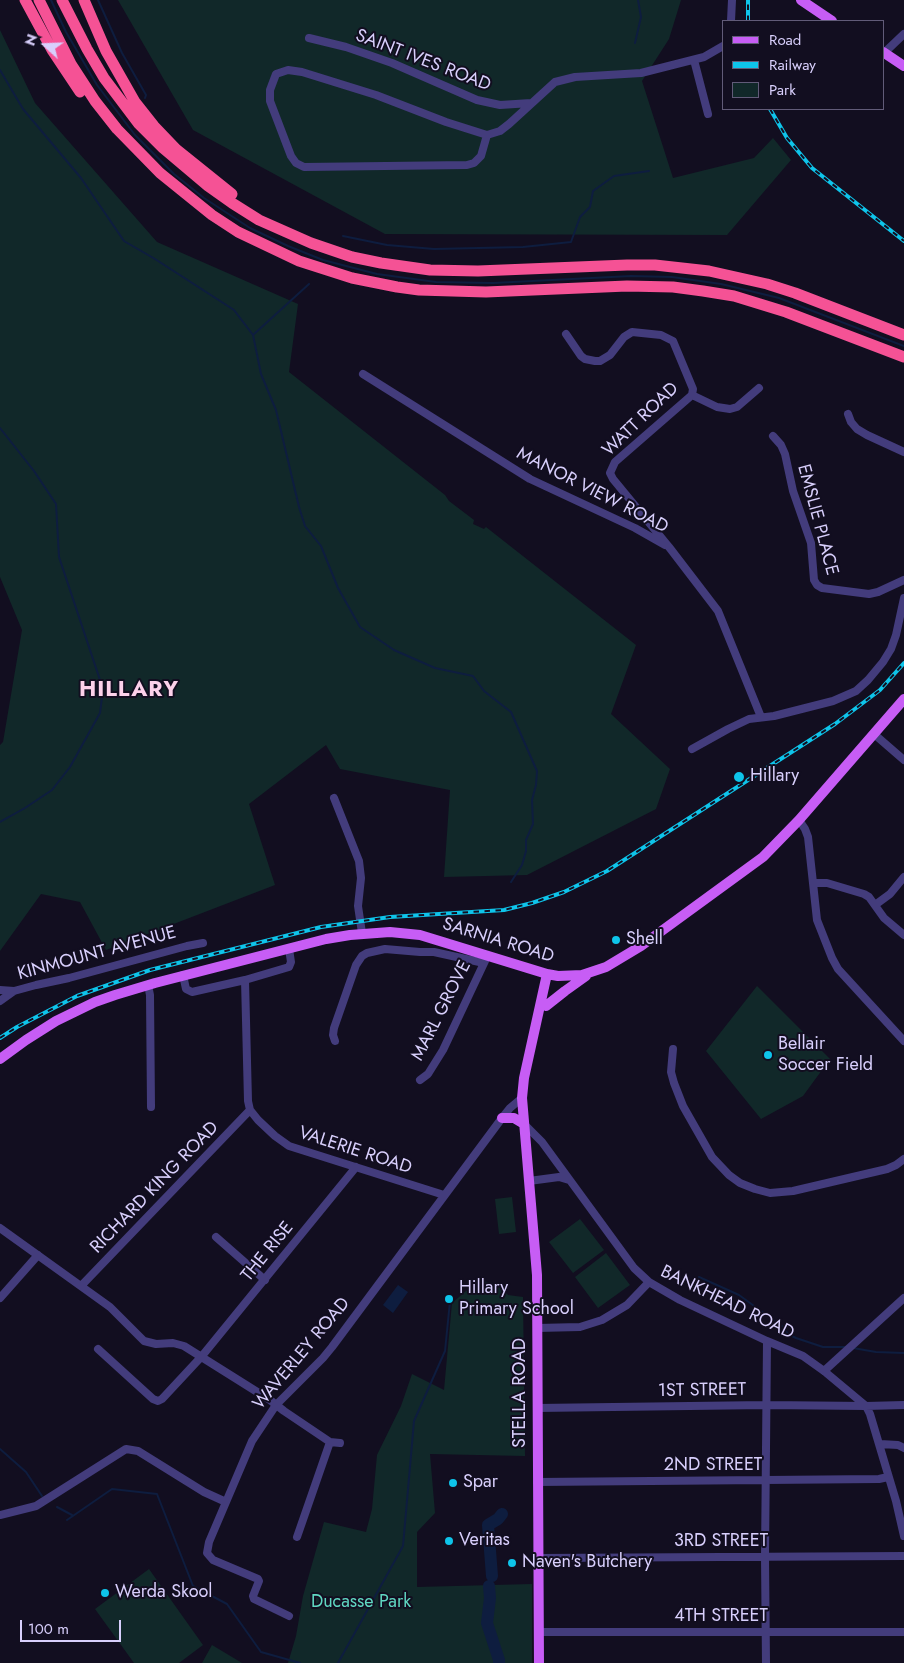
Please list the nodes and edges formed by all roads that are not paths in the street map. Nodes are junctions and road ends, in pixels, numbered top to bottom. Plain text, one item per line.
1 (25, 0) edge
2 (39, 0) edge
3 (62, 0) edge
4 (84, 0) edge
5 (732, 0) edge
6 (801, 0) edge
7 (808, 3) edge
8 (731, 20) edge
9 (831, 20) edge
10 (904, 34) edge
11 (309, 38) dead end
12 (722, 47) edge
13 (884, 52) edge
14 (884, 54) edge
15 (694, 60) junction
16 (904, 66) edge
17 (531, 103) junction
18 (708, 114) dead end
19 (487, 135) junction
20 (160, 173) junction
21 (310, 243) junction
22 (566, 334) dead end
23 (904, 335) edge
24 (904, 357) edge
25 (363, 374) dead end
26 (759, 388) dead end
27 (692, 395) junction
28 (848, 414) dead end
29 (773, 436) dead end
30 (904, 452) edge
31 (669, 547) junction
32 (904, 580) edge
33 (904, 598) edge
34 (904, 699) edge
35 (760, 717) junction
36 (874, 734) junction
37 (692, 749) dead end
38 (904, 760) edge
39 (334, 798) dead end
40 (799, 820) junction
41 (904, 877) edge
42 (814, 883) junction
43 (875, 904) junction
44 (362, 933) junction
45 (904, 935) edge
46 (203, 943) dead end
47 (290, 949) junction
48 (486, 959) junction
49 (594, 972) junction
50 (551, 974) junction
51 (184, 975) junction
52 (245, 980) junction
53 (148, 985) junction
54 (0, 990) edge
55 (14, 991) junction
56 (0, 1001) edge
57 (546, 1006) junction
58 (534, 1036) junction
59 (335, 1041) dead end
60 (904, 1041) edge
61 (672, 1049) dead end
62 (0, 1059) edge
63 (420, 1080) dead end
64 (522, 1098) junction
65 (151, 1107) dead end
66 (250, 1110) junction
67 (502, 1118) junction
68 (524, 1124) junction
69 (904, 1158) edge
70 (356, 1167) junction
71 (569, 1180) junction
72 (529, 1181) junction
73 (444, 1195) junction
74 (0, 1228) edge
75 (216, 1237) dead end
76 (38, 1255) junction
77 (265, 1280) junction
78 (649, 1282) junction
79 (81, 1286) junction
80 (0, 1298) edge
81 (904, 1298) edge
82 (537, 1328) junction
83 (766, 1341) junction
84 (98, 1348) dead end
85 (202, 1356) junction
86 (824, 1371) junction
87 (276, 1405) junction
88 (766, 1405) junction
89 (904, 1405) edge
90 (866, 1406) junction
91 (537, 1408) junction
92 (330, 1442) junction
93 (340, 1443) dead end
94 (880, 1444) junction
95 (904, 1448) edge
96 (888, 1477) junction
97 (766, 1481) junction
98 (537, 1482) junction
99 (226, 1502) junction
100 (0, 1515) edge
101 (904, 1536) edge
102 (297, 1537) dead end
103 (904, 1556) edge
104 (765, 1557) junction
105 (538, 1558) junction
106 (289, 1616) dead end
107 (538, 1632) junction
108 (766, 1632) junction
109 (904, 1632) edge
110 (538, 1663) edge
111 (766, 1663) edge

1 - 20 highway
2 - 20 highway
3 - 21 highway
4 - 21 highway
5 - 8 street
6 - 7 main road
7 - 9 main road
10 - 13 street
11 - 17 street, SAINT IVES ROAD
12 - 15 street
14 - 16 main road
15 - 17 street
15 - 18 street
17 - 19 street
19 - 19 street
20 - 24 highway
21 - 23 highway
22 - 27 street, WATT ROAD
25 - 31 street, MANOR VIEW ROAD
26 - 27 street
27 - 31 street, WATT ROAD
28 - 30 street
29 - 32 street, EMSLIE PLACE
31 - 35 street, MANOR VIEW ROAD
33 - 35 street
34 - 36 main road, SARNIA ROAD
35 - 37 street
36 - 38 street
36 - 40 main road, SARNIA ROAD
39 - 44 street
40 - 42 street
40 - 49 main road, SARNIA ROAD
41 - 43 street
42 - 43 street
42 - 60 street
43 - 45 street
44 - 47 main road, SARNIA ROAD
44 - 48 main road, SARNIA ROAD
46 - 55 street, KINMOUNT AVENUE
47 - 51 main road, SARNIA ROAD
47 - 52 street
48 - 50 main road, SARNIA ROAD
48 - 59 street
48 - 63 street, MARL GROVE
49 - 50 main road, SARNIA ROAD
49 - 57 main road
50 - 57 main road, STELLA ROAD
50 - 58 main road, STELLA ROAD
51 - 52 street
51 - 53 main road, SARNIA ROAD
52 - 66 street
53 - 62 main road, SARNIA ROAD
53 - 65 street
54 - 55 street
55 - 56 street, KINMOUNT AVENUE
57 - 58 main road, STELLA ROAD
58 - 64 main road, STELLA ROAD
61 - 69 street
64 - 67 street, WAVERLEY ROAD
64 - 68 main road, STELLA ROAD
66 - 70 street, VALERIE ROAD
66 - 79 street, RICHARD KING ROAD
67 - 68 main road
67 - 73 street, WAVERLEY ROAD
68 - 71 street, BANKHEAD ROAD
68 - 72 main road, STELLA ROAD
70 - 73 street, VALERIE ROAD
70 - 77 street, THE RISE
71 - 72 street
71 - 78 street, BANKHEAD ROAD
72 - 82 main road, STELLA ROAD
73 - 87 street, WAVERLEY ROAD
74 - 76 street
75 - 77 street
76 - 79 street
76 - 80 street
77 - 85 street, THE RISE
78 - 82 street
78 - 83 street, BANKHEAD ROAD
79 - 85 street
81 - 86 street
82 - 91 main road, STELLA ROAD
83 - 86 street, BANKHEAD ROAD
83 - 88 street
84 - 85 street, THE RISE
85 - 87 street
86 - 90 street, BANKHEAD ROAD
87 - 92 street
87 - 99 street, WAVERLEY ROAD
88 - 90 street, 1ST STREET
88 - 91 street, 1ST STREET
88 - 97 street
89 - 90 street
90 - 94 street
91 - 98 main road, STELLA ROAD
92 - 93 street
92 - 102 street
94 - 95 street
94 - 96 street
96 - 97 street, 2ND STREET
96 - 101 street
97 - 98 street, 2ND STREET
97 - 104 street
98 - 105 main road, STELLA ROAD
99 - 100 street
99 - 106 street, WAVERLEY ROAD
103 - 104 street, 3RD STREET
104 - 105 street, 3RD STREET
104 - 108 street
105 - 107 main road, STELLA ROAD
107 - 108 street, 4TH STREET
107 - 110 main road, STELLA ROAD
108 - 109 street, 4TH STREET
108 - 111 street

